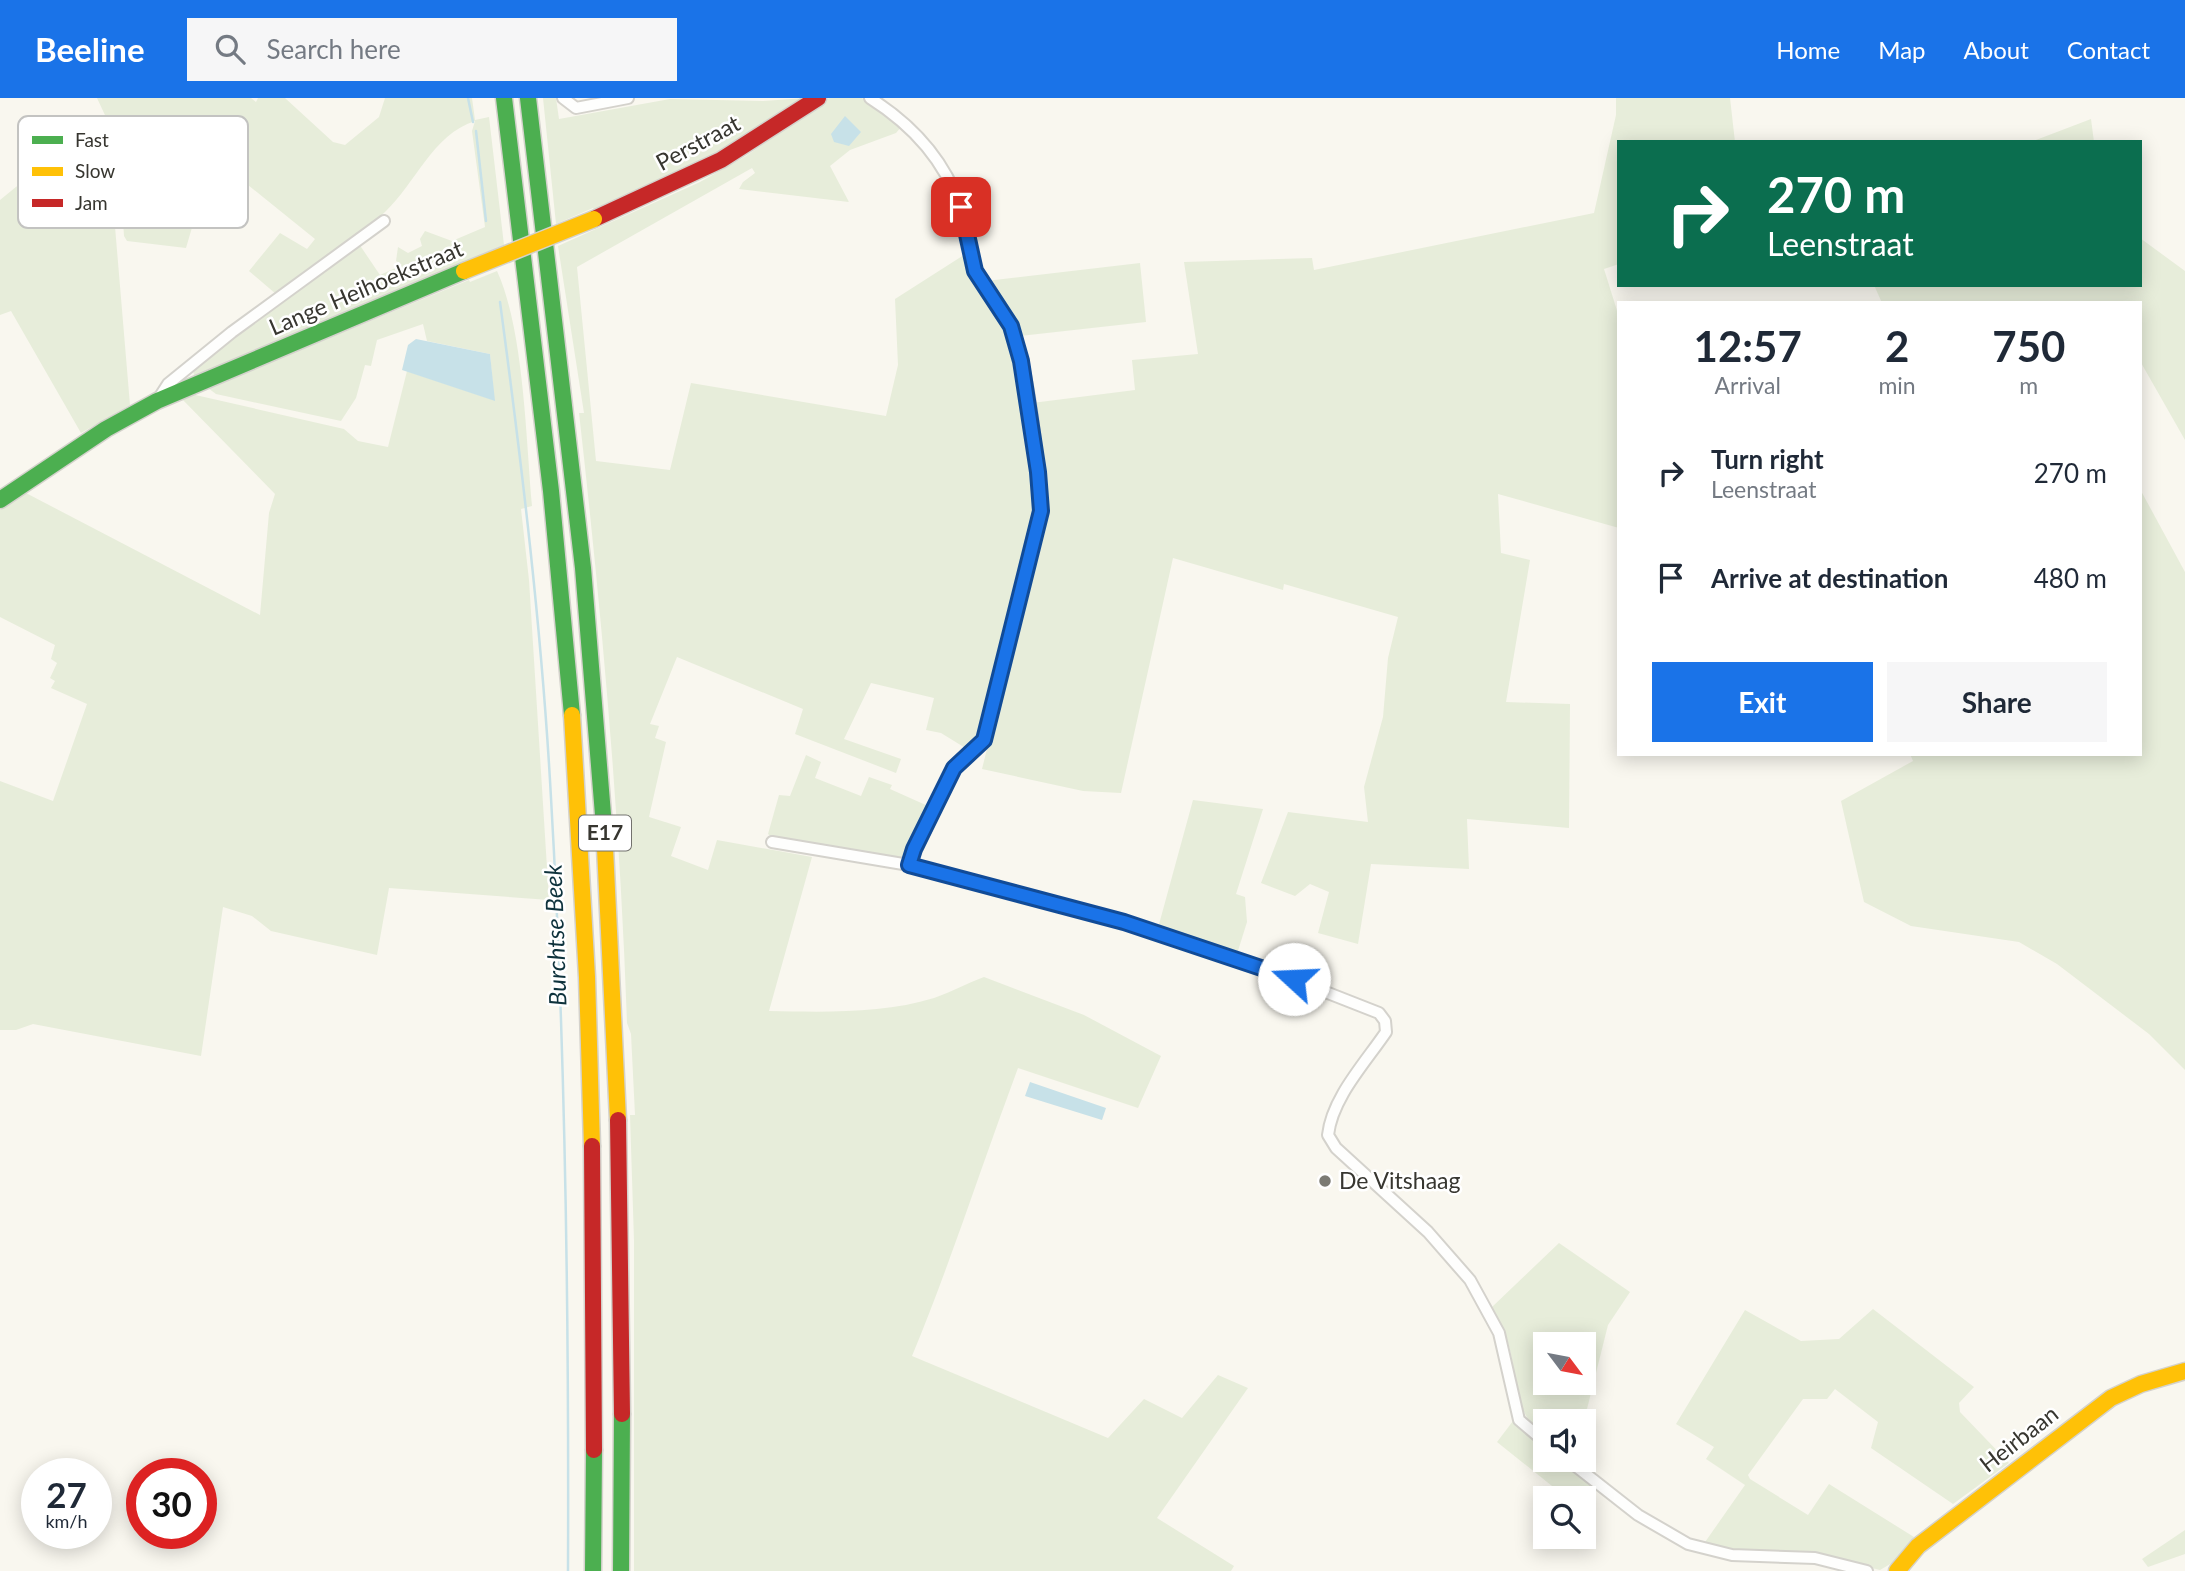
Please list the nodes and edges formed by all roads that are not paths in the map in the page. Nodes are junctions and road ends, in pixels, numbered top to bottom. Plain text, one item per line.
1 (505, 98) edge
2 (527, 98) edge
3 (563, 98) edge
4 (628, 98) edge
5 (818, 98) edge
6 (870, 98) edge
7 (594, 219) joint
8 (384, 221) dead end
9 (156, 401) junction
10 (0, 500) edge
11 (772, 842) dead end
12 (909, 865) junction
13 (2185, 1371) edge
14 (1533, 1432) edge
15 (1583, 1472) edge
16 (593, 1571) edge
17 (621, 1571) edge
18 (1867, 1571) edge
19 (1897, 1571) edge

1 - 16 main road, E17
2 - 17 main road, E17
3 - 4 street
5 - 7 main road, Perstraat
6 - 12 street
7 - 9 main road, Lange Heihoekstraat, bridge
8 - 9 street, Lange Heihoekstraat
9 - 10 main road, Lange Heihoekstraat
11 - 12 street
12 - 14 street
13 - 19 main road, Heirbaan
15 - 18 street

